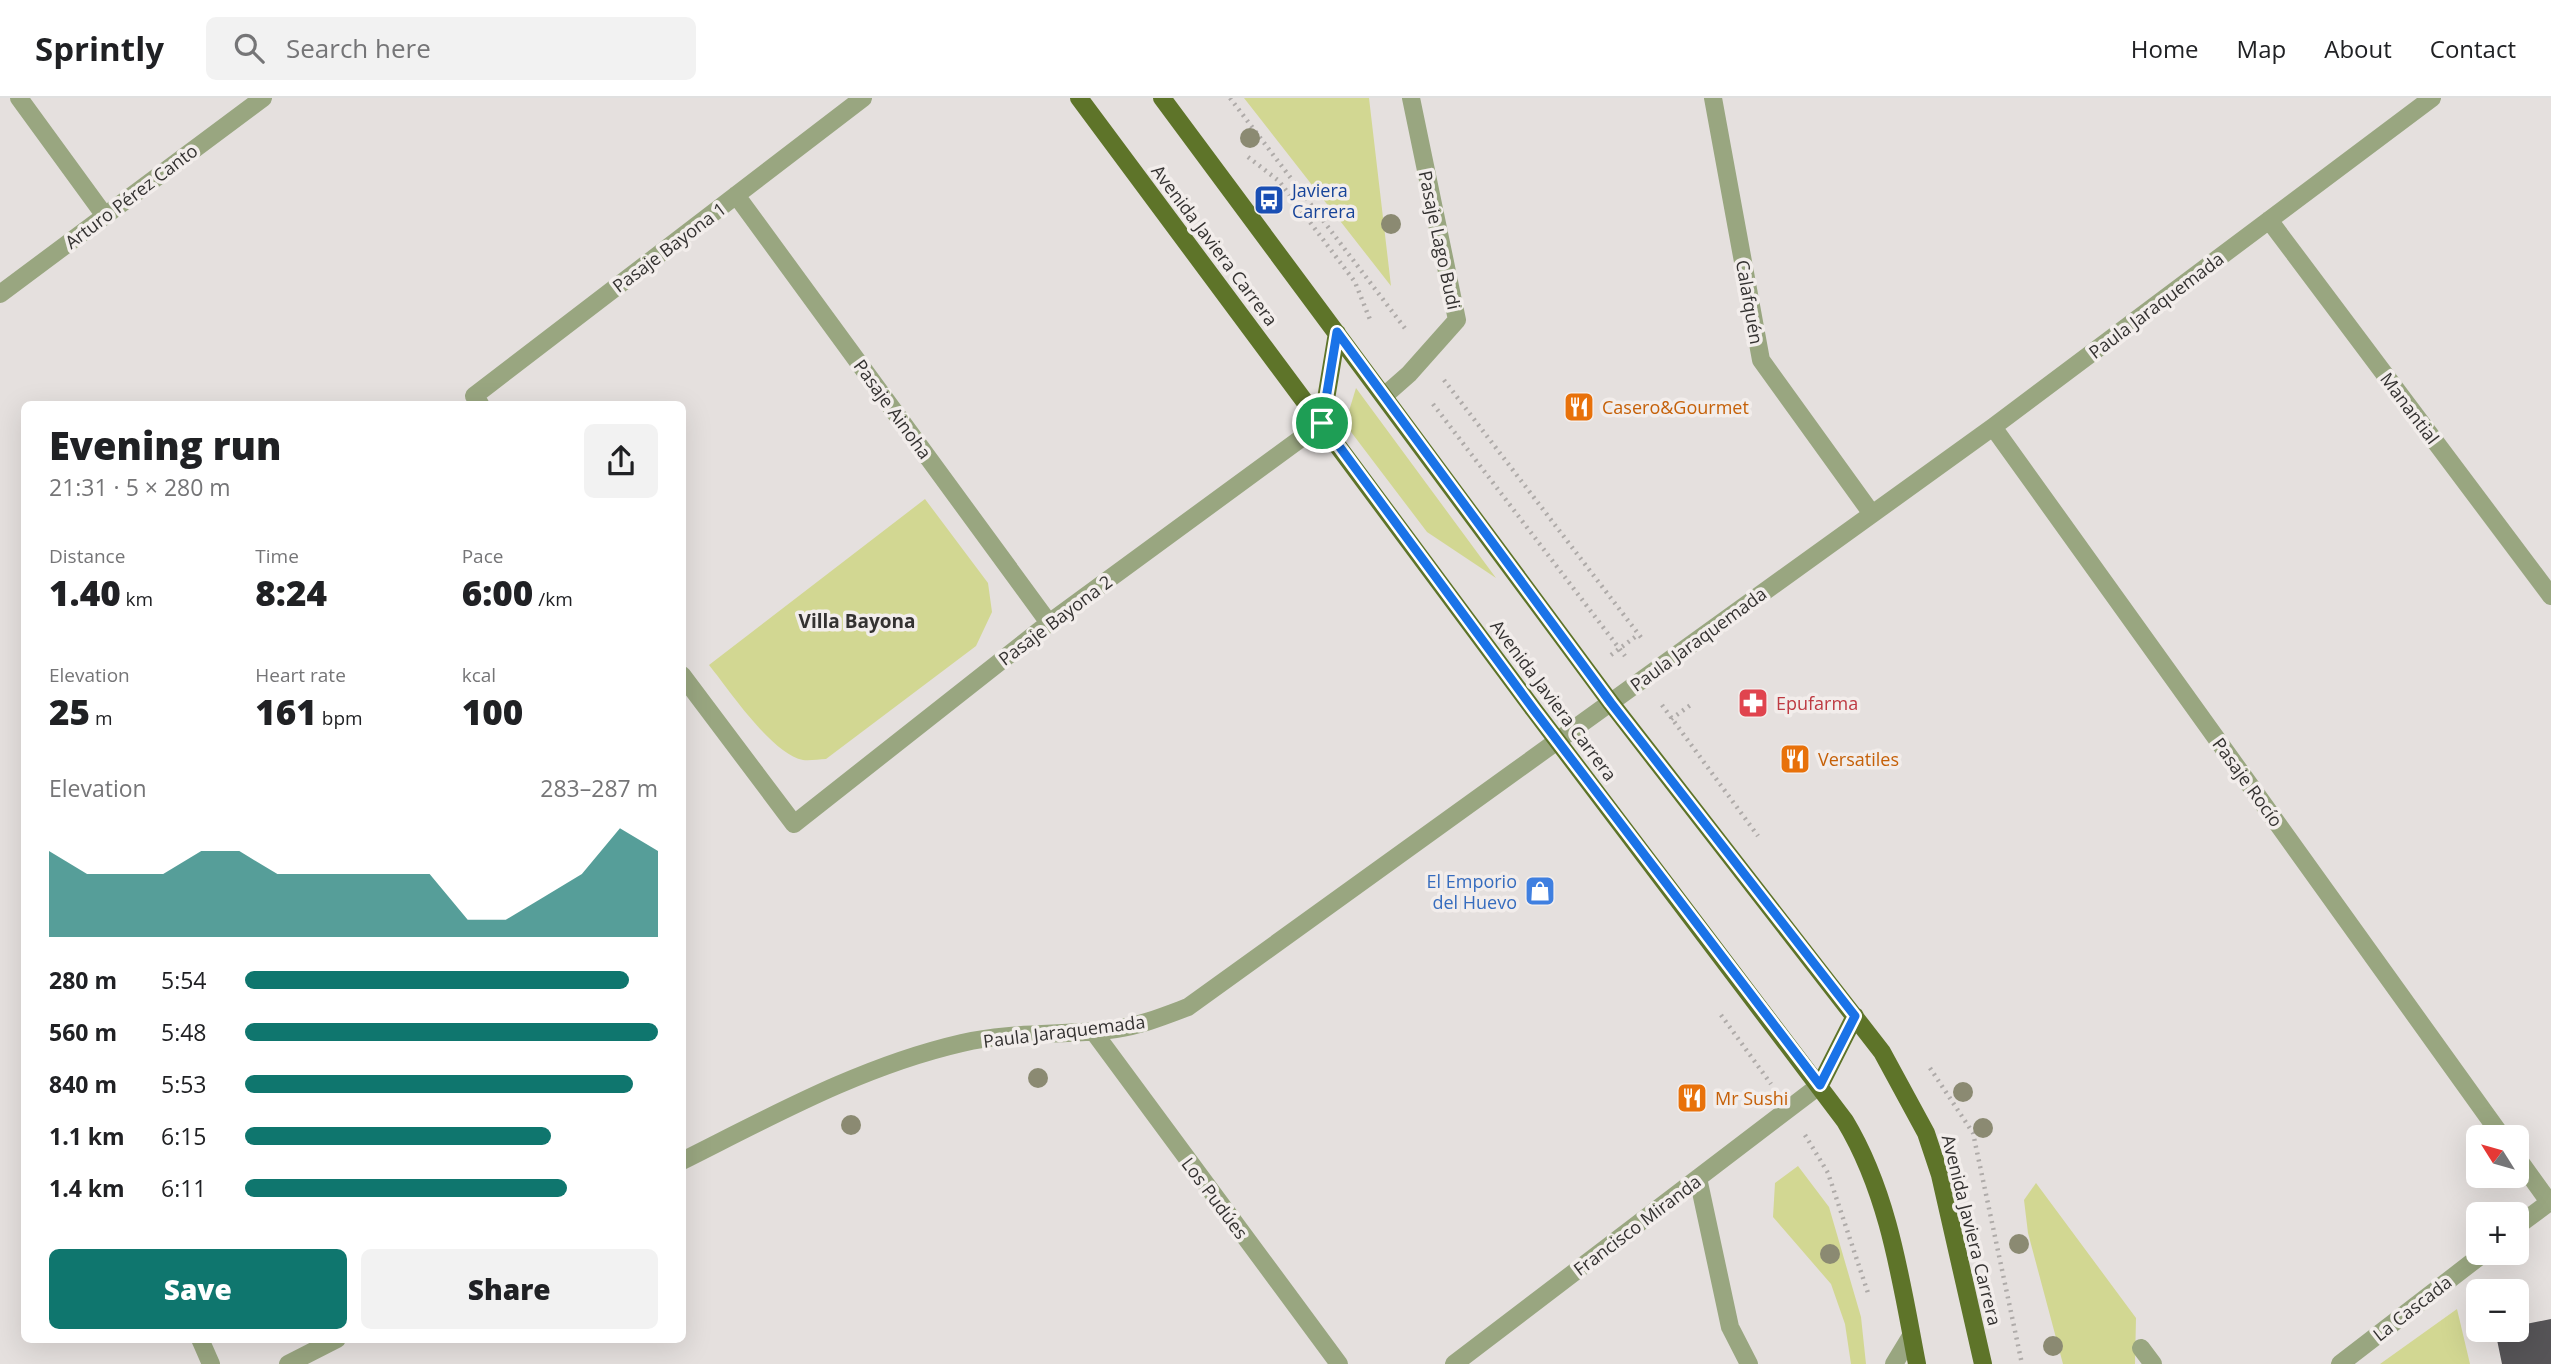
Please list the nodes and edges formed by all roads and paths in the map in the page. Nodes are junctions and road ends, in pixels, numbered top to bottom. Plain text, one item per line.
1 (19, 98) edge
2 (263, 98) edge
3 (863, 98) edge
4 (1079, 98) edge
5 (1162, 98) edge
6 (1411, 98) edge
7 (1713, 98) edge
8 (2432, 98) edge
9 (736, 195) junction
10 (104, 216) junction
11 (2269, 220) junction
12 (0, 294) edge
13 (1337, 332) junction
14 (1384, 396) junction
15 (477, 400) edge
16 (1322, 423) junction
17 (1993, 427) junction
18 (1872, 514) junction
19 (2551, 596) edge
20 (1049, 623) junction
21 (686, 680) edge
22 (1611, 703) junction
23 (1558, 740) junction
24 (1855, 1016) junction
25 (1093, 1031) junction
26 (1820, 1085) junction
27 (2494, 1125) edge
28 (686, 1159) edge
29 (1828, 1173) dead end
30 (2529, 1173) edge
31 (1698, 1178) junction
32 (2550, 1201) edge
33 (2529, 1217) edge
34 (2468, 1265) edge
35 (1869, 1297) dead end
36 (1911, 1336) junction
37 (202, 1343) edge
38 (329, 1343) edge
39 (2141, 1348) dead end
40 (211, 1364) edge
41 (288, 1364) edge
42 (1339, 1364) edge
43 (1454, 1364) edge
44 (1749, 1364) edge
45 (1894, 1364) edge
46 (1917, 1364) edge
47 (1983, 1364) edge
48 (2153, 1364) edge
49 (2340, 1364) edge

1 - 10 street
2 - 10 street, Arturo Pérez Canto
3 - 9 street, Pasaje Bayona 1
4 - 16 main road, Avenida Javiera Carrera
5 - 13 main road, Avenida Javiera Carrera
6 - 14 street, Pasaje Lago Budi
7 - 18 street, Calafquén
8 - 11 street, Paula Jaraquemada
9 - 15 street, Pasaje Bayona 1
9 - 20 street, Pasaje Ainoha
10 - 12 street, Arturo Pérez Canto
11 - 17 street, Paula Jaraquemada
11 - 19 street, Manantial
13 - 14 main road, Avenida Javiera Carrera
13 - 16 main road
14 - 22 main road, Avenida Javiera Carrera
16 - 20 street, Pasaje Bayona 2
16 - 23 main road, Avenida Javiera Carrera
17 - 18 street, Paula Jaraquemada
17 - 27 street, Pasaje Rocío
18 - 22 street, Paula Jaraquemada
20 - 21 street, Pasaje Bayona 2
22 - 23 street, Paula Jaraquemada
22 - 24 main road, Avenida Javiera Carrera
23 - 25 street, Paula Jaraquemada
23 - 26 main road, Avenida Javiera Carrera
24 - 26 main road
24 - 47 main road, Avenida Javiera Carrera
25 - 28 street, Paula Jaraquemada
25 - 42 street, Los Pudúes
26 - 31 street, Francisco Miranda
26 - 36 main road, Avenida Javiera Carrera
29 - 35 path
30 - 32 street
31 - 43 street, Francisco Miranda
31 - 44 street
32 - 33 street
34 - 49 street, La Cascada
36 - 45 street
36 - 46 main road, Avenida Javiera Carrera
37 - 40 street
38 - 41 street
39 - 48 street

